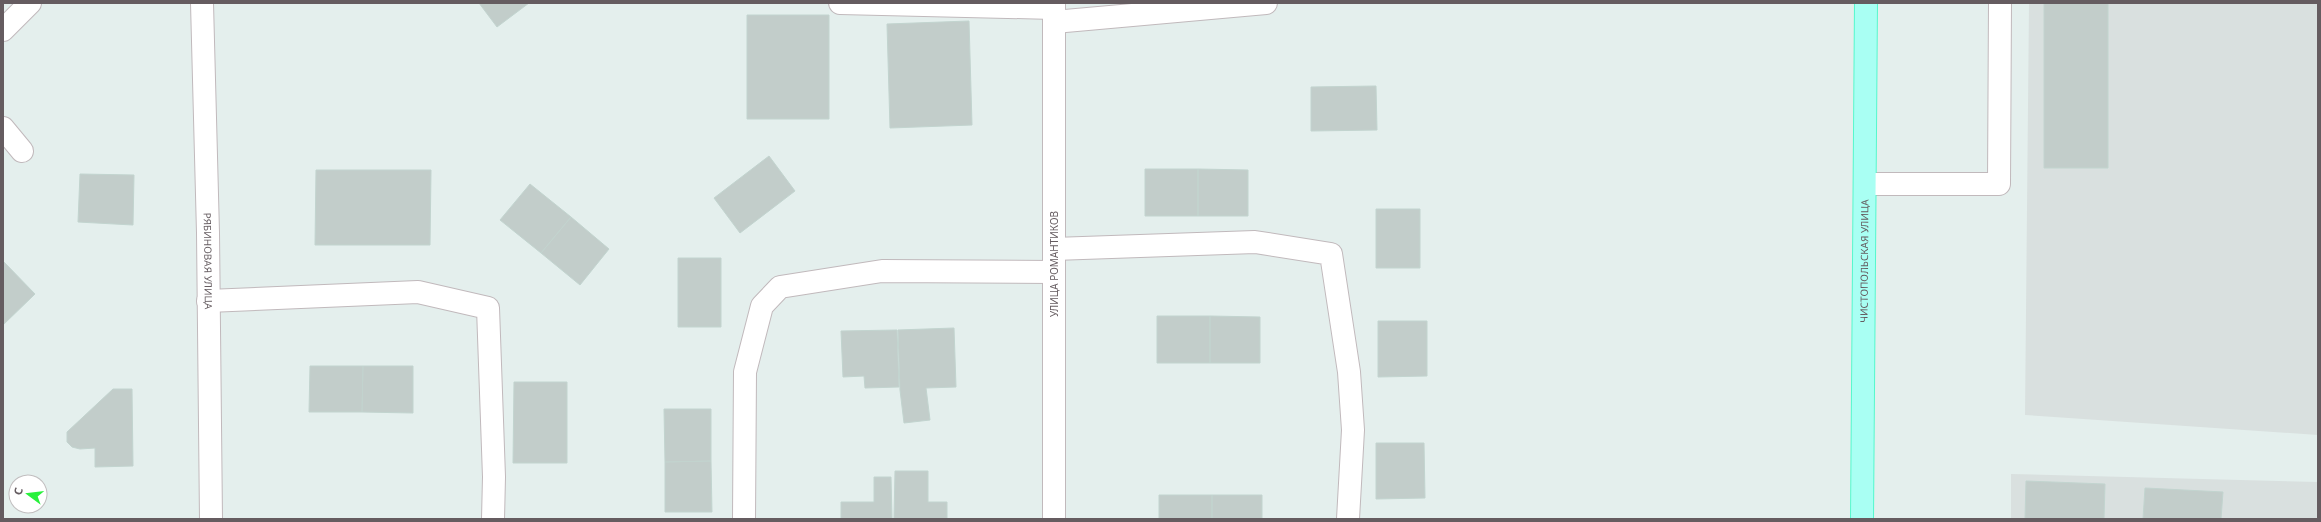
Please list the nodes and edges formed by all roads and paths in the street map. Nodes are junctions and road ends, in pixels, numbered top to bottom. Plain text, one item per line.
1 (30, 3) edge
2 (202, 3) edge
3 (840, 3) edge
4 (1266, 3) edge
5 (1866, 3) edge
6 (2000, 3) edge
7 (1054, 11) edge
8 (3, 30) edge
9 (3, 128) edge
10 (22, 151) dead end
11 (1865, 184) junction
12 (1054, 250) junction
13 (1054, 272) junction
14 (208, 301) junction
15 (210, 519) edge
16 (493, 519) edge
17 (744, 519) edge
18 (1054, 519) edge
19 (1348, 519) edge
20 (1862, 519) edge

1 - 8 street
2 - 14 street, РЯБИНОВАЯ УЛИЦА
3 - 7 street
4 - 7 street
5 - 11 main road, ЧИСТОПОЛЬСКАЯ УЛИЦА
6 - 11 street
7 - 12 street, УЛИЦА РОМАНТИКОВ
9 - 10 street
11 - 20 main road, ЧИСТОПОЛЬСКАЯ УЛИЦА
12 - 13 street, УЛИЦА РОМАНТИКОВ
12 - 19 street
13 - 17 street
13 - 18 street, УЛИЦА РОМАНТИКОВ
14 - 15 street, РЯБИНОВАЯ УЛИЦА
14 - 16 street

